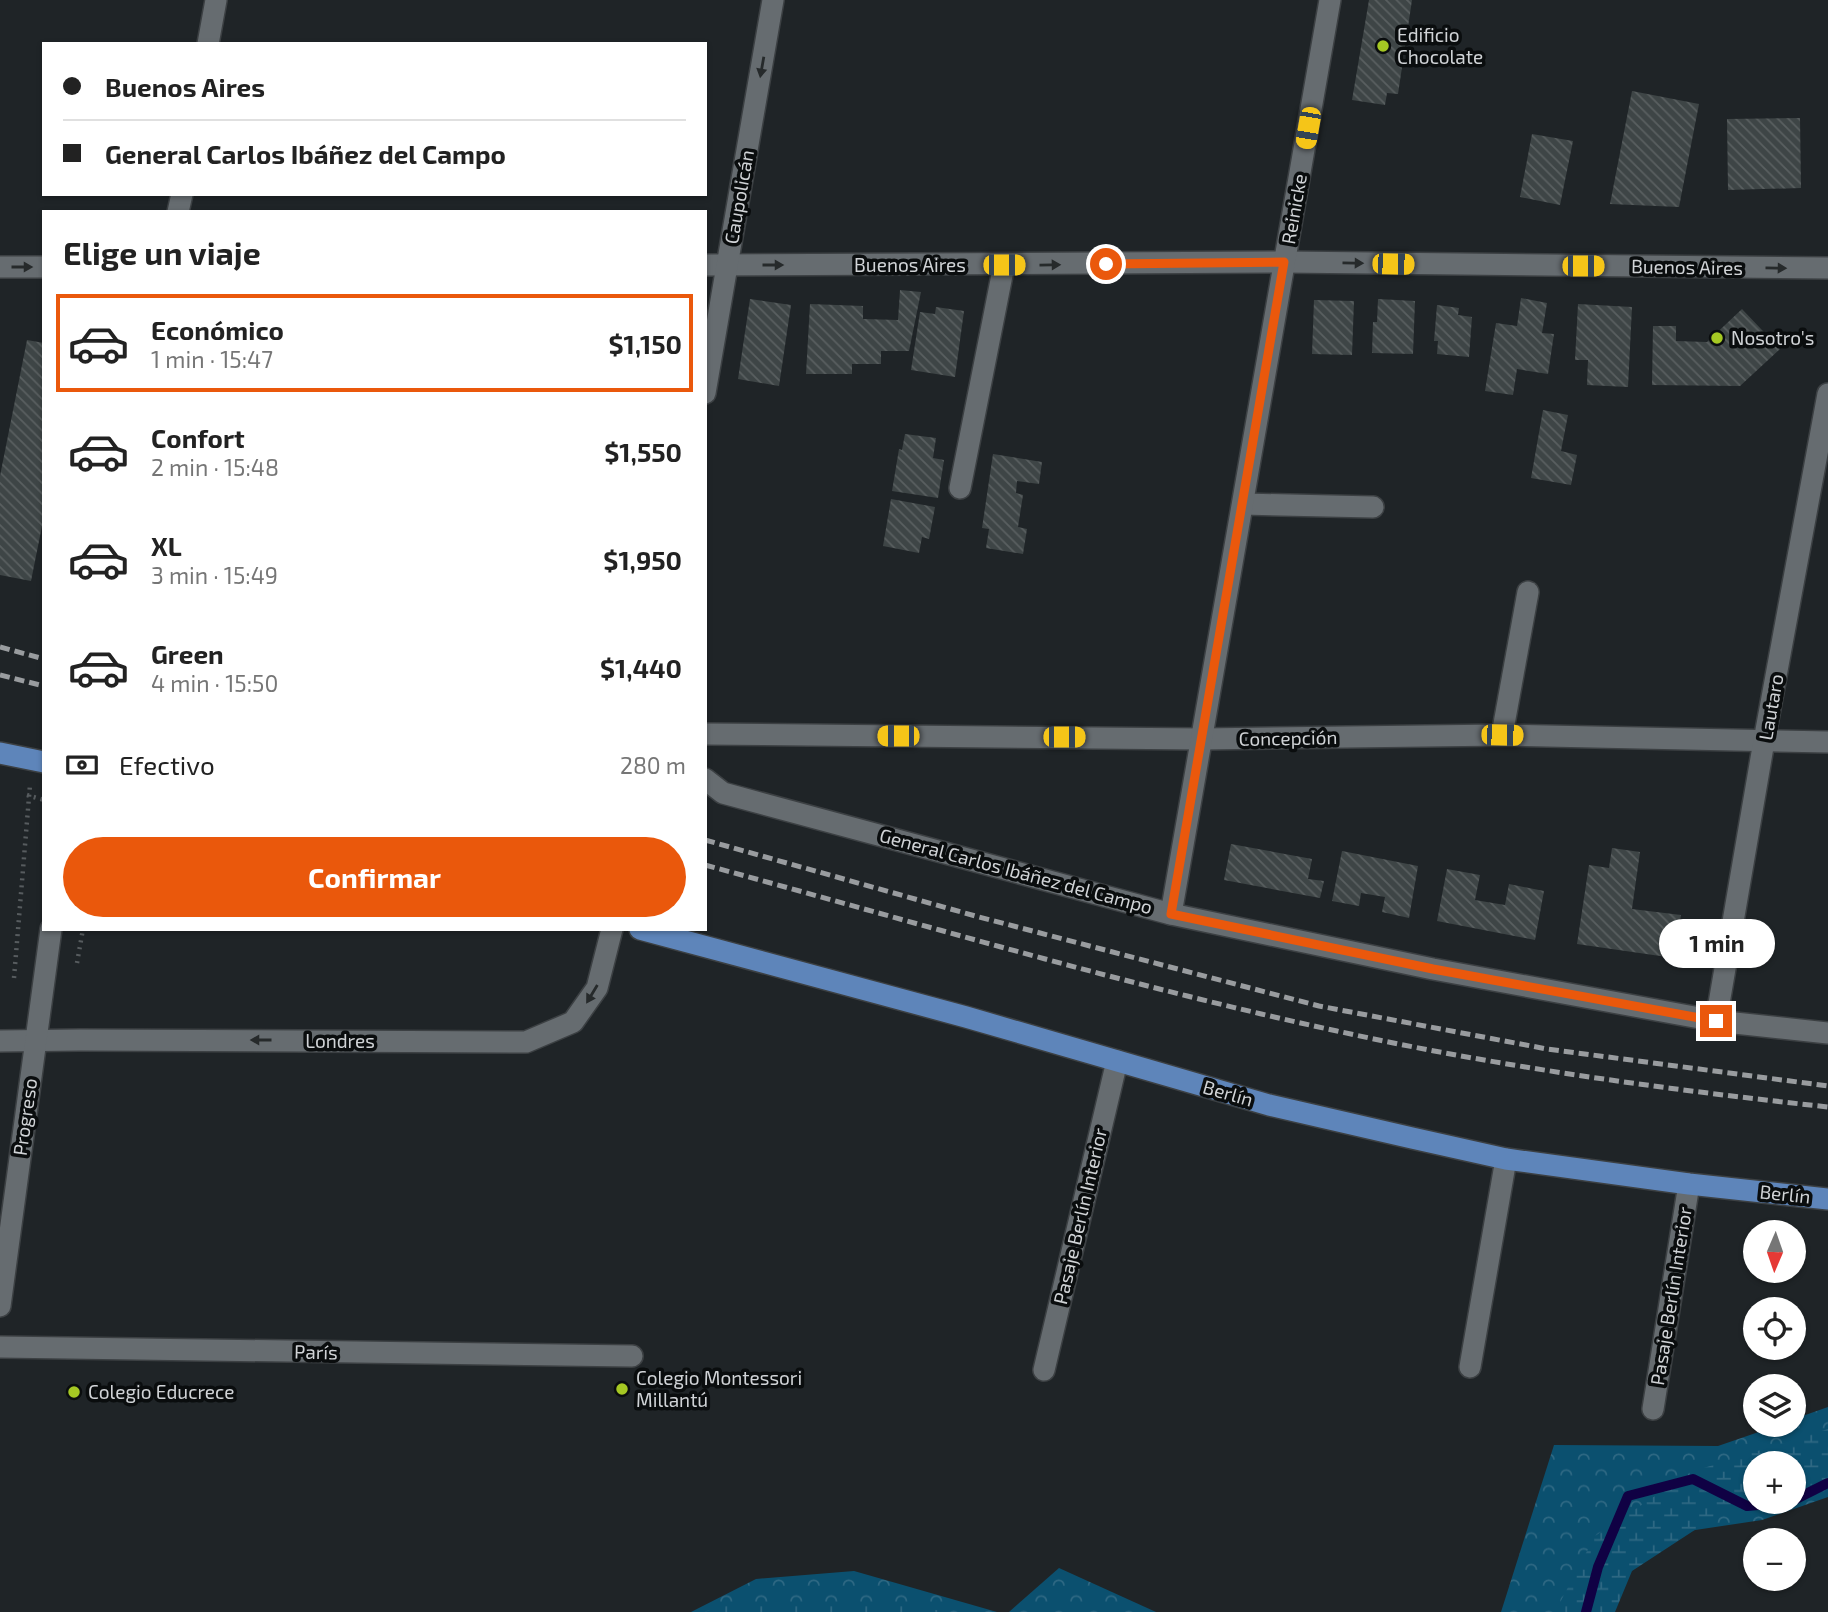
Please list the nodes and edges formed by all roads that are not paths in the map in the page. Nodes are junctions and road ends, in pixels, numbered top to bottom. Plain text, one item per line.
1 (216, 0) edge
2 (773, 0) edge
3 (1330, 0) edge
4 (208, 42) edge
5 (1284, 262) junction
6 (707, 265) edge
7 (727, 265) junction
8 (1004, 265) junction
9 (0, 267) edge
10 (42, 267) edge
11 (1828, 268) edge
12 (707, 381) edge
13 (1828, 394) edge
14 (960, 488) dead end
15 (1243, 504) junction
16 (1373, 507) dead end
17 (1528, 592) dead end
18 (707, 734) edge
19 (1502, 735) junction
20 (1202, 739) junction
21 (1764, 741) junction
22 (1828, 742) edge
23 (0, 753) edge
24 (42, 762) edge
25 (707, 781) edge
26 (1171, 914) junction
27 (51, 931) edge
28 (611, 931) edge
29 (646, 931) edge
30 (1716, 1021) junction
31 (1828, 1033) edge
32 (0, 1041) edge
33 (36, 1041) junction
34 (1117, 1061) junction
35 (1506, 1159) junction
36 (1689, 1184) junction
37 (1828, 1199) edge
38 (0, 1306) edge
39 (0, 1347) edge
40 (632, 1356) dead end
41 (1470, 1367) dead end
42 (1044, 1370) dead end
43 (1653, 1409) dead end

1 - 4 street
2 -> 7 street, Caupolicán
3 - 5 street, Reinicke
8 -> 5 street, Buenos Aires
5 -> 11 street, Buenos Aires
5 - 15 street, Reinicke
6 - 7 street, Buenos Aires
7 -> 8 street, Buenos Aires
7 - 12 street, Caupolicán
8 - 14 street
9 -> 10 street
13 - 21 street, Lautaro
15 - 16 street
15 - 20 street, Reinicke
17 - 19 street
18 - 20 street, Concepción
19 - 20 street, Concepción
19 - 21 street, Concepción
20 - 26 street, Reinicke
21 - 22 street, Concepción
21 - 30 street, Lautaro
23 - 24 main road
25 - 26 street, General Carlos Ibáñez del Campo
26 - 30 street, General Carlos Ibáñez del Campo
27 - 33 street, Progreso
28 -> 33 street, Londres
29 - 34 main road, Berlín
30 - 31 street, General Carlos Ibáñez del Campo
32 - 33 street, Londres
33 - 38 street, Progreso
34 - 35 main road, Berlín
34 - 42 street, Pasaje Berlín Interior
35 - 36 main road, Berlín
35 - 41 street
36 - 37 main road, Berlín
36 - 43 street, Pasaje Berlín Interior
39 - 40 street, París

